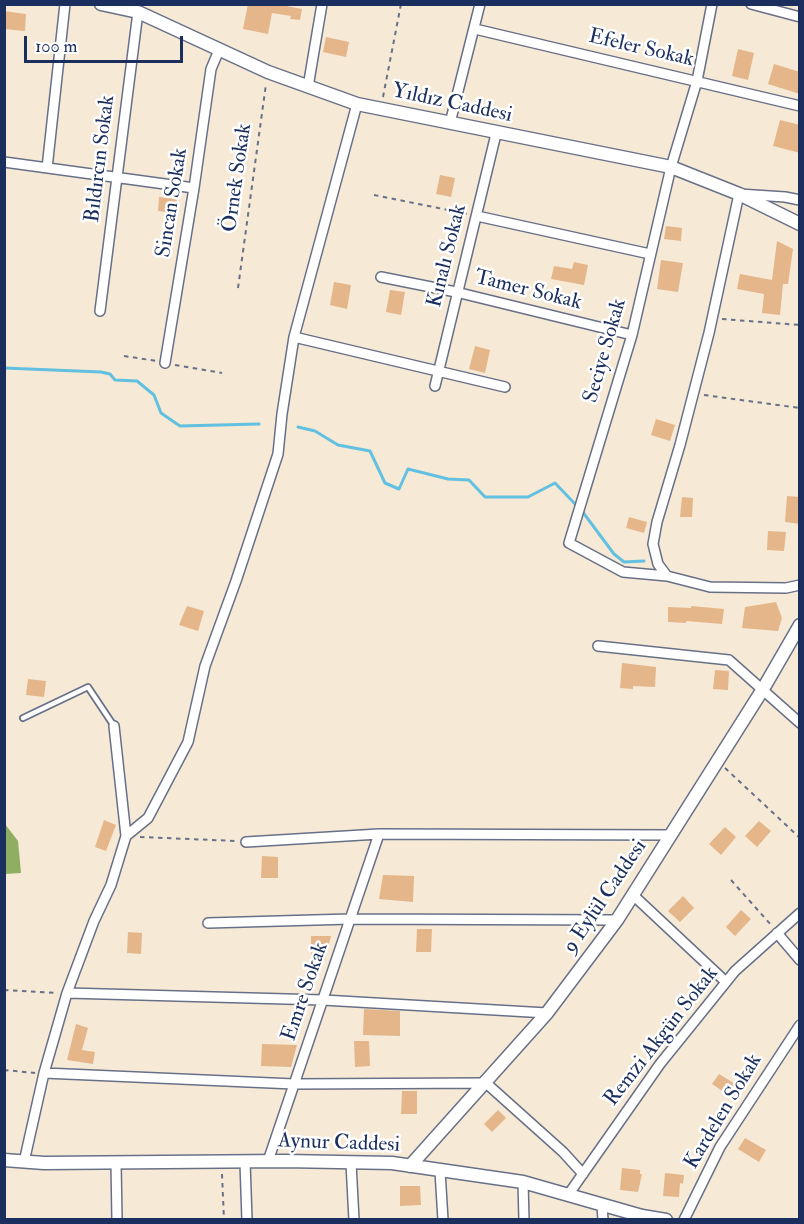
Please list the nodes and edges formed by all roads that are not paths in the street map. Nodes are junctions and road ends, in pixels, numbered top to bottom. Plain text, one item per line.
1 (65, 4) edge
2 (101, 4) edge
3 (322, 4) edge
4 (480, 4) edge
5 (712, 4) edge
6 (752, 4) edge
7 (138, 12) junction
8 (800, 17) edge
9 (475, 29) junction
10 (219, 50) junction
11 (697, 81) junction
12 (308, 87) junction
13 (357, 105) junction
14 (800, 106) edge
15 (450, 123) junction
16 (496, 134) junction
17 (4, 162) edge
18 (671, 167) junction
19 (47, 168) junction
20 (117, 178) junction
21 (195, 188) junction
22 (739, 194) junction
23 (800, 201) edge
24 (477, 216) junction
25 (800, 224) edge
26 (650, 254) junction
27 (381, 277) dead end
28 (456, 292) junction
29 (100, 311) dead end
30 (632, 335) junction
31 (294, 336) junction
32 (165, 363) dead end
33 (439, 372) junction
34 (435, 386) dead end
35 (505, 387) dead end
36 (667, 576) junction
37 (800, 585) edge
38 (800, 625) edge
39 (598, 646) dead end
40 (763, 689) junction
41 (23, 718) dead end
42 (800, 723) edge
43 (114, 726) joint
44 (379, 834) junction
45 (671, 835) junction
46 (126, 836) junction
47 (246, 842) road end
48 (633, 895) junction
49 (800, 913) edge
50 (350, 919) junction
51 (617, 920) junction
52 (208, 923) dead end
53 (777, 933) junction
54 (800, 960) edge
55 (726, 982) junction
56 (67, 993) junction
57 (323, 1000) junction
58 (547, 1013) junction
59 (800, 1025) edge
60 (44, 1073) junction
61 (486, 1083) junction
62 (294, 1084) junction
63 (4, 1160) edge
64 (268, 1161) junction
65 (24, 1162) junction
66 (245, 1162) junction
67 (116, 1163) junction
68 (351, 1163) junction
69 (410, 1166) junction
70 (440, 1171) junction
71 (583, 1174) junction
72 (523, 1182) junction
73 (568, 1195) junction
74 (602, 1205) junction
75 (117, 1220) edge
76 (247, 1220) edge
77 (354, 1220) edge
78 (443, 1220) edge
79 (524, 1220) edge
80 (603, 1220) edge
81 (666, 1220) edge
82 (684, 1220) edge

1 - 19 street
2 - 7 street, Yıldız Caddesi
3 - 12 street
4 - 9 street
5 - 11 street, Seciye Sokak
6 - 8 street
7 - 10 street, Yıldız Caddesi
7 - 20 street, Bıldırcın Sokak
9 - 11 street, Efeler Sokak
9 - 15 street
10 - 12 street, Yıldız Caddesi
10 - 21 street, Sincan Sokak
11 - 14 street, Efeler Sokak
11 - 18 street, Seciye Sokak
12 - 13 street, Yıldız Caddesi
13 - 15 street, Yıldız Caddesi
13 - 31 street
15 - 16 street, Yıldız Caddesi
16 - 18 street, Yıldız Caddesi
16 - 24 street, Kınalı Sokak
17 - 19 street
18 - 22 street, Yıldız Caddesi
18 - 26 street, Seciye Sokak
19 - 20 street
20 - 21 street
20 - 29 street, Bıldırcın Sokak
21 - 32 street, Sincan Sokak
22 - 23 street
22 - 25 street, Yıldız Caddesi
22 - 36 street
24 - 26 street
24 - 28 street, Kınalı Sokak
26 - 30 street, Seciye Sokak
27 - 28 street, Tamer Sokak
28 - 30 street, Tamer Sokak
28 - 33 street, Kınalı Sokak
30 - 36 street, Seciye Sokak
31 - 33 street
31 - 46 street
33 - 34 street, Kınalı Sokak
33 - 35 street
36 - 37 street
38 - 40 street, 9 Eylül Caddesi
39 - 40 street
40 - 42 street
40 - 45 street, 9 Eylül Caddesi
41 - 43 lane
43 - 46 street
44 - 45 street
44 - 47 street
44 - 50 street, Emre Sokak
45 - 48 street, 9 Eylül Caddesi
46 - 56 street
48 - 51 street, 9 Eylül Caddesi
48 - 55 street
49 - 53 street, Remzi Akgün Sokak
50 - 51 street
50 - 52 street
50 - 57 street, Emre Sokak
51 - 58 street, 9 Eylül Caddesi
53 - 54 street
53 - 55 street, Remzi Akgün Sokak
55 - 71 street, Remzi Akgün Sokak
56 - 57 street
56 - 60 street
57 - 58 street
57 - 62 street, Emre Sokak
58 - 61 street, 9 Eylül Caddesi
59 - 82 street, Kardelen Sokak
60 - 62 street
60 - 65 street
61 - 62 street
61 - 69 street, 9 Eylül Caddesi
61 - 71 street
62 - 64 street, Emre Sokak
63 - 65 street, Aynur Caddesi
64 - 66 street, Aynur Caddesi
64 - 68 street, Aynur Caddesi
65 - 67 street, Aynur Caddesi
66 - 67 street, Aynur Caddesi
66 - 76 street
67 - 75 street
68 - 69 street, Aynur Caddesi
68 - 77 street
69 - 70 street, Aynur Caddesi
70 - 72 street, Aynur Caddesi
70 - 78 street
71 - 73 street, Remzi Akgün Sokak
72 - 73 street, Aynur Caddesi
72 - 79 street
73 - 74 street, Aynur Caddesi
74 - 80 street
74 - 81 street, Aynur Caddesi

